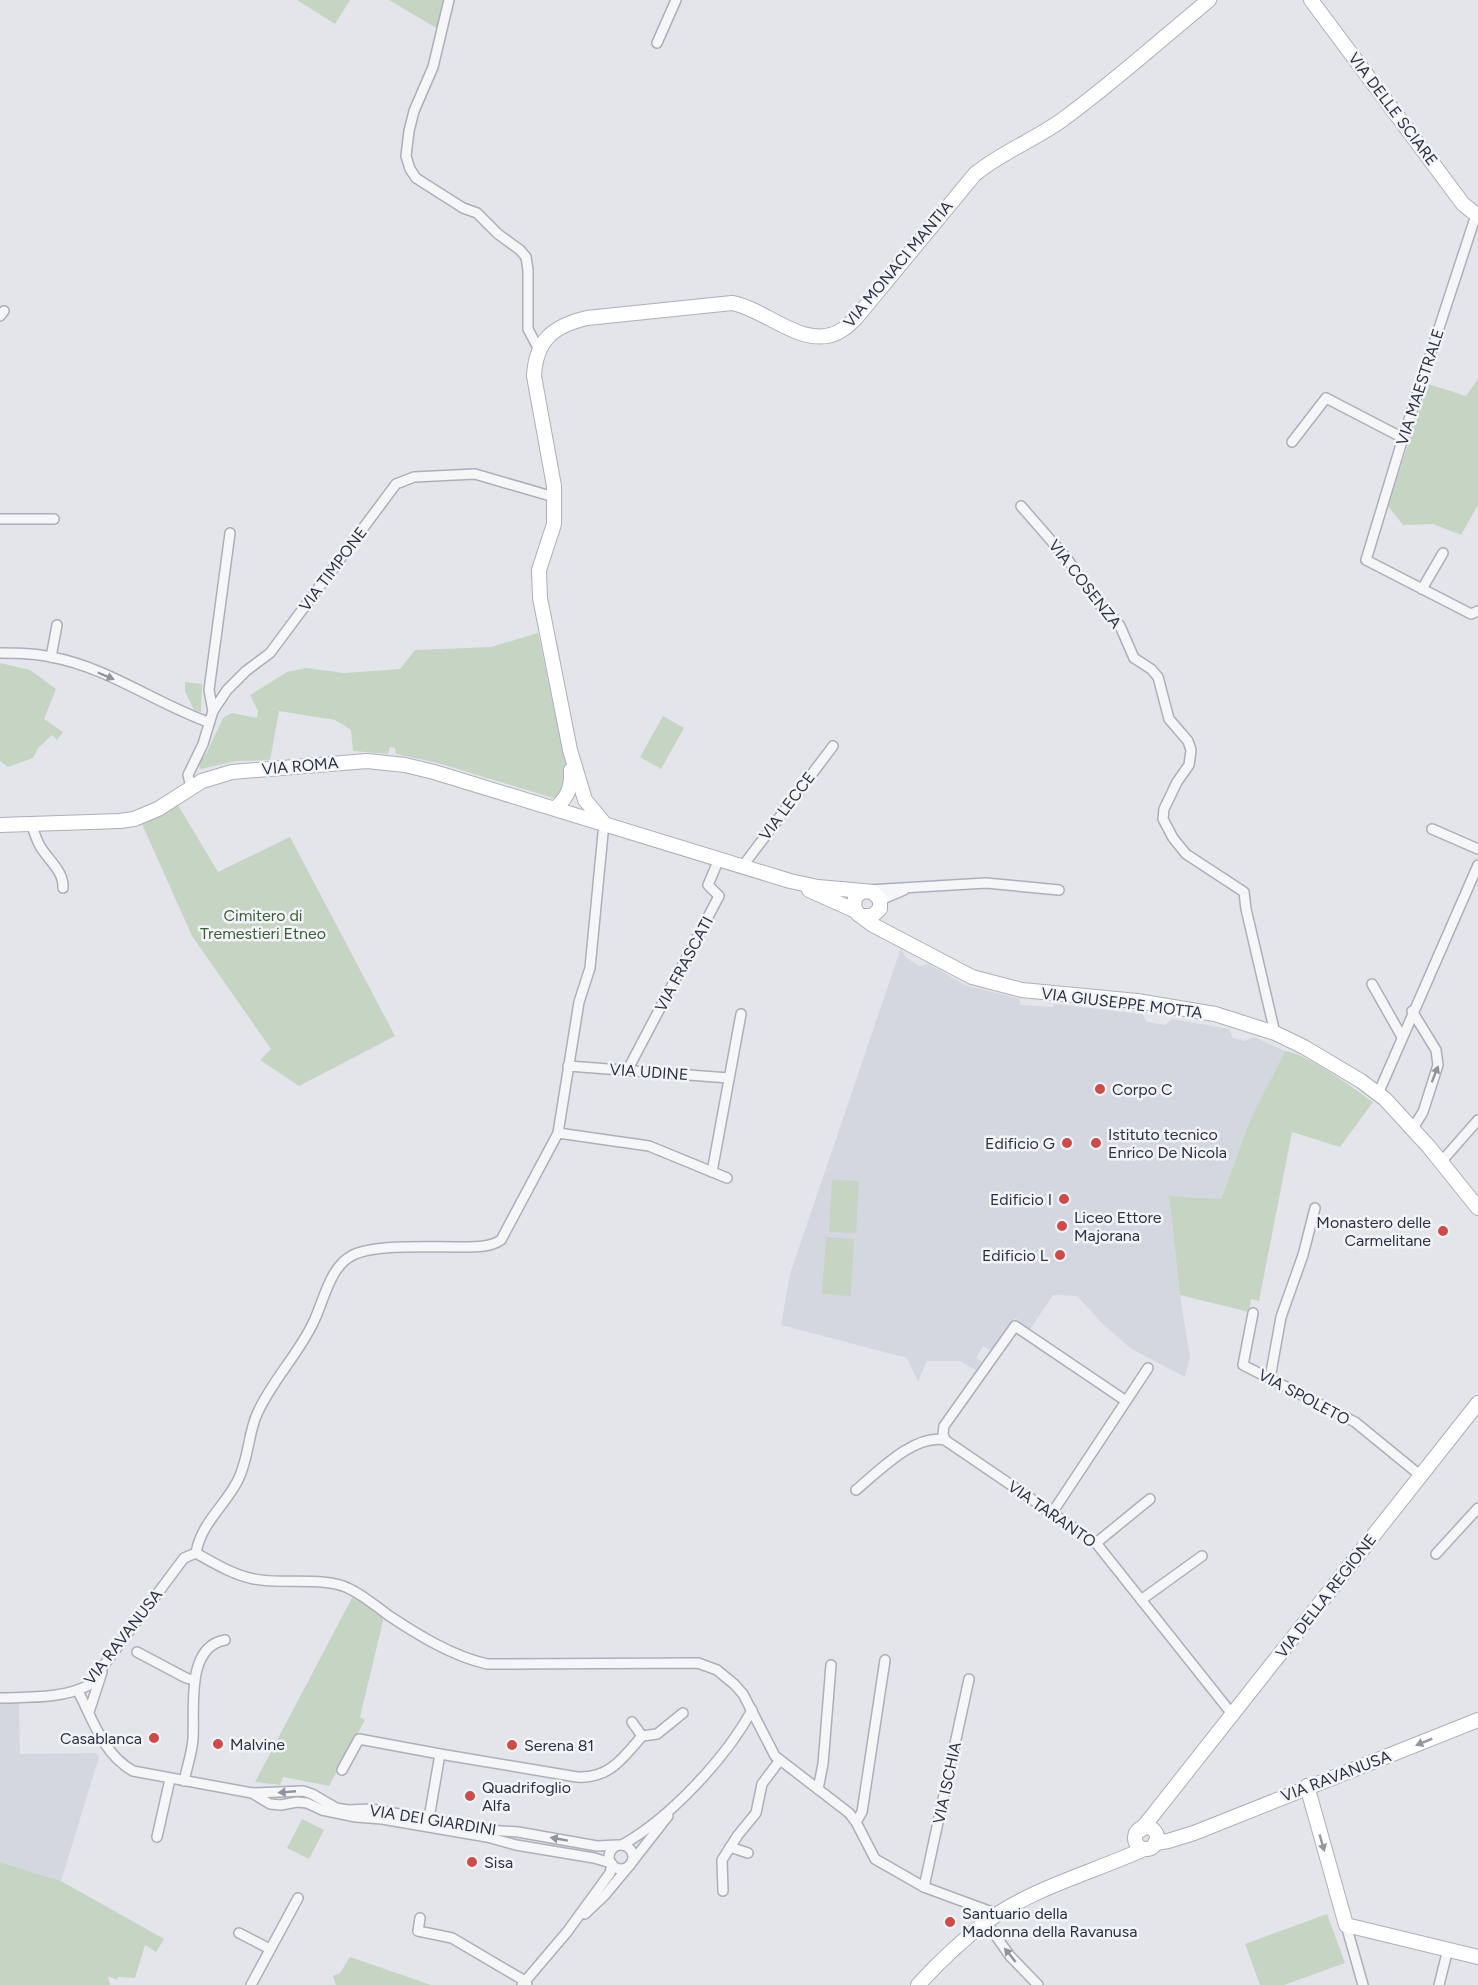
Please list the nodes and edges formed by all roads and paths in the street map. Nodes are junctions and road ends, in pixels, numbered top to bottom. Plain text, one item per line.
1 (449, 0) edge
2 (676, 0) edge
3 (1209, 0) edge
4 (1311, 0) edge
5 (657, 43) dead end
6 (1477, 215) edge
7 (539, 350) junction
8 (1403, 438) junction
9 (1292, 442) dead end
10 (554, 497) junction
11 (1021, 506) dead end
12 (0, 519) edge
13 (54, 519) dead end
14 (230, 533) dead end
15 (1443, 553) dead end
16 (1422, 589) junction
17 (1478, 611) edge
18 (57, 625) dead end
19 (0, 653) edge
20 (51, 657) junction
21 (213, 711) junction
22 (208, 722) junction
23 (833, 746) dead end
24 (570, 750) junction
25 (571, 782) junction
26 (191, 787) junction
27 (585, 800) junction
28 (556, 808) junction
29 (576, 814) junction
30 (604, 823) junction
31 (31, 824) junction
32 (0, 825) edge
33 (1432, 828) dead end
34 (1478, 849) edge
35 (719, 859) junction
36 (1478, 865) edge
37 (742, 867) junction
38 (790, 881) junction
39 (912, 887) junction
40 (63, 888) dead end
41 (1059, 890) dead end
42 (865, 891) junction
43 (880, 906) junction
44 (859, 914) junction
45 (919, 948) junction
46 (1372, 984) dead end
47 (1412, 1011) junction
48 (741, 1014) dead end
49 (1275, 1033) junction
50 (1402, 1037) junction
51 (568, 1066) junction
52 (627, 1071) junction
53 (729, 1078) junction
54 (1378, 1094) junction
55 (1478, 1120) edge
56 (1413, 1128) junction
57 (558, 1133) junction
58 (1442, 1162) junction
59 (712, 1172) junction
60 (727, 1178) dead end
61 (1315, 1208) dead end
62 (1478, 1208) edge
63 (1253, 1313) dead end
64 (1148, 1368) dead end
65 (1270, 1378) junction
66 (1126, 1401) junction
67 (1478, 1403) edge
68 (945, 1440) junction
69 (1421, 1476) junction
70 (856, 1490) dead end
71 (1150, 1499) dead end
72 (1478, 1508) edge
73 (1052, 1513) junction
74 (1096, 1543) junction
75 (196, 1553) junction
76 (1436, 1554) dead end
77 (1202, 1556) dead end
78 (1142, 1600) junction
79 (225, 1640) dead end
80 (137, 1652) dead end
81 (885, 1660) dead end
82 (105, 1663) junction
83 (831, 1665) dead end
84 (969, 1679) dead end
85 (194, 1680) junction
86 (78, 1691) junction
87 (0, 1698) edge
88 (752, 1710) junction
89 (89, 1712) junction
90 (683, 1713) dead end
91 (1232, 1714) junction
92 (1478, 1720) edge
93 (632, 1722) dead end
94 (642, 1736) junction
95 (440, 1754) junction
96 (780, 1760) junction
97 (342, 1770) dead end
98 (170, 1779) junction
99 (184, 1781) junction
100 (1307, 1786) junction
101 (818, 1789) junction
102 (1174, 1789) junction
103 (678, 1802) junction
104 (856, 1822) junction
105 (428, 1823) junction
106 (1138, 1833) junction
107 (157, 1838) dead end
108 (1153, 1839) junction
109 (619, 1845) junction
110 (730, 1847) junction
111 (748, 1854) dead end
112 (611, 1864) junction
113 (630, 1864) junction
114 (1088, 1871) junction
115 (924, 1887) junction
116 (723, 1891) dead end
117 (298, 1898) dead end
118 (420, 1918) dead end
119 (990, 1919) junction
120 (1346, 1925) junction
121 (567, 1932) junction
122 (239, 1933) dead end
123 (270, 1949) junction
124 (1448, 1949) junction
125 (1478, 1957) edge
126 (525, 1984) edge
127 (251, 1985) edge
128 (918, 1985) edge
129 (1038, 1985) edge
130 (1363, 1985) edge
131 (1439, 1985) edge

1 - 7 street
2 - 5 street
3 - 7 main road, VIA MONACI MANTIA
4 - 6 main road, VIA DELLE SCIARE
6 - 8 street, VIA MAESTRALE
7 - 10 main road
8 - 9 street
8 - 16 street, VIA MAESTRALE
10 - 21 street, VIA TIMPONE
10 - 24 main road
11 - 49 street, VIA COSENZA
12 - 13 street
14 - 21 street
15 - 16 street
16 - 17 street
18 - 20 street
19 - 20 street
20 -> 22 street
21 - 22 street, VIA TIMPONE
22 - 26 street, VIA TIMPONE
23 - 37 street, VIA LECCE
24 - 25 main road
24 - 27 main road
25 - 28 main road
25 - 29 main road
26 - 28 main road, VIA ROMA
26 - 31 main road, VIA ROMA
27 - 29 main road
27 - 30 main road
28 - 29 main road, VIA ROMA
29 - 30 main road, VIA ROMA
30 - 35 main road
30 - 51 street
31 - 32 main road, VIA ROMA
31 - 40 street
33 - 34 street
35 - 37 main road
35 - 52 street, VIA FRASCATI
36 - 47 street
37 - 38 main road
38 - 42 main road
38 - 44 main road
39 - 41 street
39 - 42 street
39 - 43 street
42 - 43 main road
42 - 44 main road
43 - 44 main road
43 - 45 main road
44 - 45 main road
45 - 49 main road, VIA GIUSEPPE MOTTA
46 - 50 street
47 - 50 street
56 -> 47 street
48 - 53 street
49 - 54 main road, VIA GIUSEPPE MOTTA
50 - 54 street
51 - 52 street, VIA UDINE
51 - 57 street
52 - 53 street, VIA UDINE
53 - 59 street
54 - 56 main road, VIA GIUSEPPE MOTTA
55 - 58 street
56 - 58 main road, VIA GIUSEPPE MOTTA
57 - 59 street
57 - 75 street
58 - 62 main road, VIA GIUSEPPE MOTTA
59 - 60 street
61 - 65 street
63 - 65 street, VIA SPOLETO
64 - 66 street
65 - 69 street, VIA SPOLETO
66 - 68 street
66 - 73 street
67 - 69 main road, VIA DELLA REGIONE
68 - 70 street
68 - 73 street, VIA TARANTO
69 - 91 main road, VIA DELLA REGIONE
71 - 74 street
72 - 76 street
73 - 74 street, VIA TARANTO
74 - 78 street, VIA TARANTO
75 - 82 street, VIA RAVANUSA
75 - 88 street
77 - 78 street
78 - 91 street, VIA TARANTO
79 - 85 street
80 - 85 street
81 - 104 street
82 - 86 street, VIA RAVANUSA
82 - 89 street
83 - 101 street
84 - 115 street, VIA ISCHIA
85 - 99 street
86 - 87 street, VIA RAVANUSA
86 - 89 street, VIA DEI GIARDINI
88 - 96 street
88 - 103 street
89 - 98 street, VIA DEI GIARDINI
90 - 94 street
91 - 102 main road, VIA DELLA REGIONE
92 -> 100 main road, VIA RAVANUSA
93 - 94 street
94 - 95 street
95 - 97 street
95 - 105 street
96 - 101 street
96 - 110 street
98 - 99 street, VIA DEI GIARDINI
98 - 107 street
99 - 105 street, VIA DEI GIARDINI
100 - 108 main road, VIA RAVANUSA
100 -> 120 main road
101 - 104 street
102 - 106 main road
102 - 108 main road
103 - 109 street
103 - 113 street
104 - 115 street
109 -> 105 street, VIA DEI GIARDINI
105 - 112 street, VIA DEI GIARDINI
106 - 108 main road
106 - 108 main road
106 - 114 main road
108 - 114 main road, VIA RAVANUSA
109 - 112 street
109 - 113 street
110 - 111 street
110 - 116 street
112 - 113 street
112 - 121 street
113 - 121 street
114 - 119 main road
115 - 119 street
117 - 123 street
118 - 126 street
119 - 128 main road
129 -> 119 street
120 - 124 main road
120 - 130 street
121 - 126 street
122 - 123 street
123 - 127 street
124 - 125 main road
124 - 131 street

